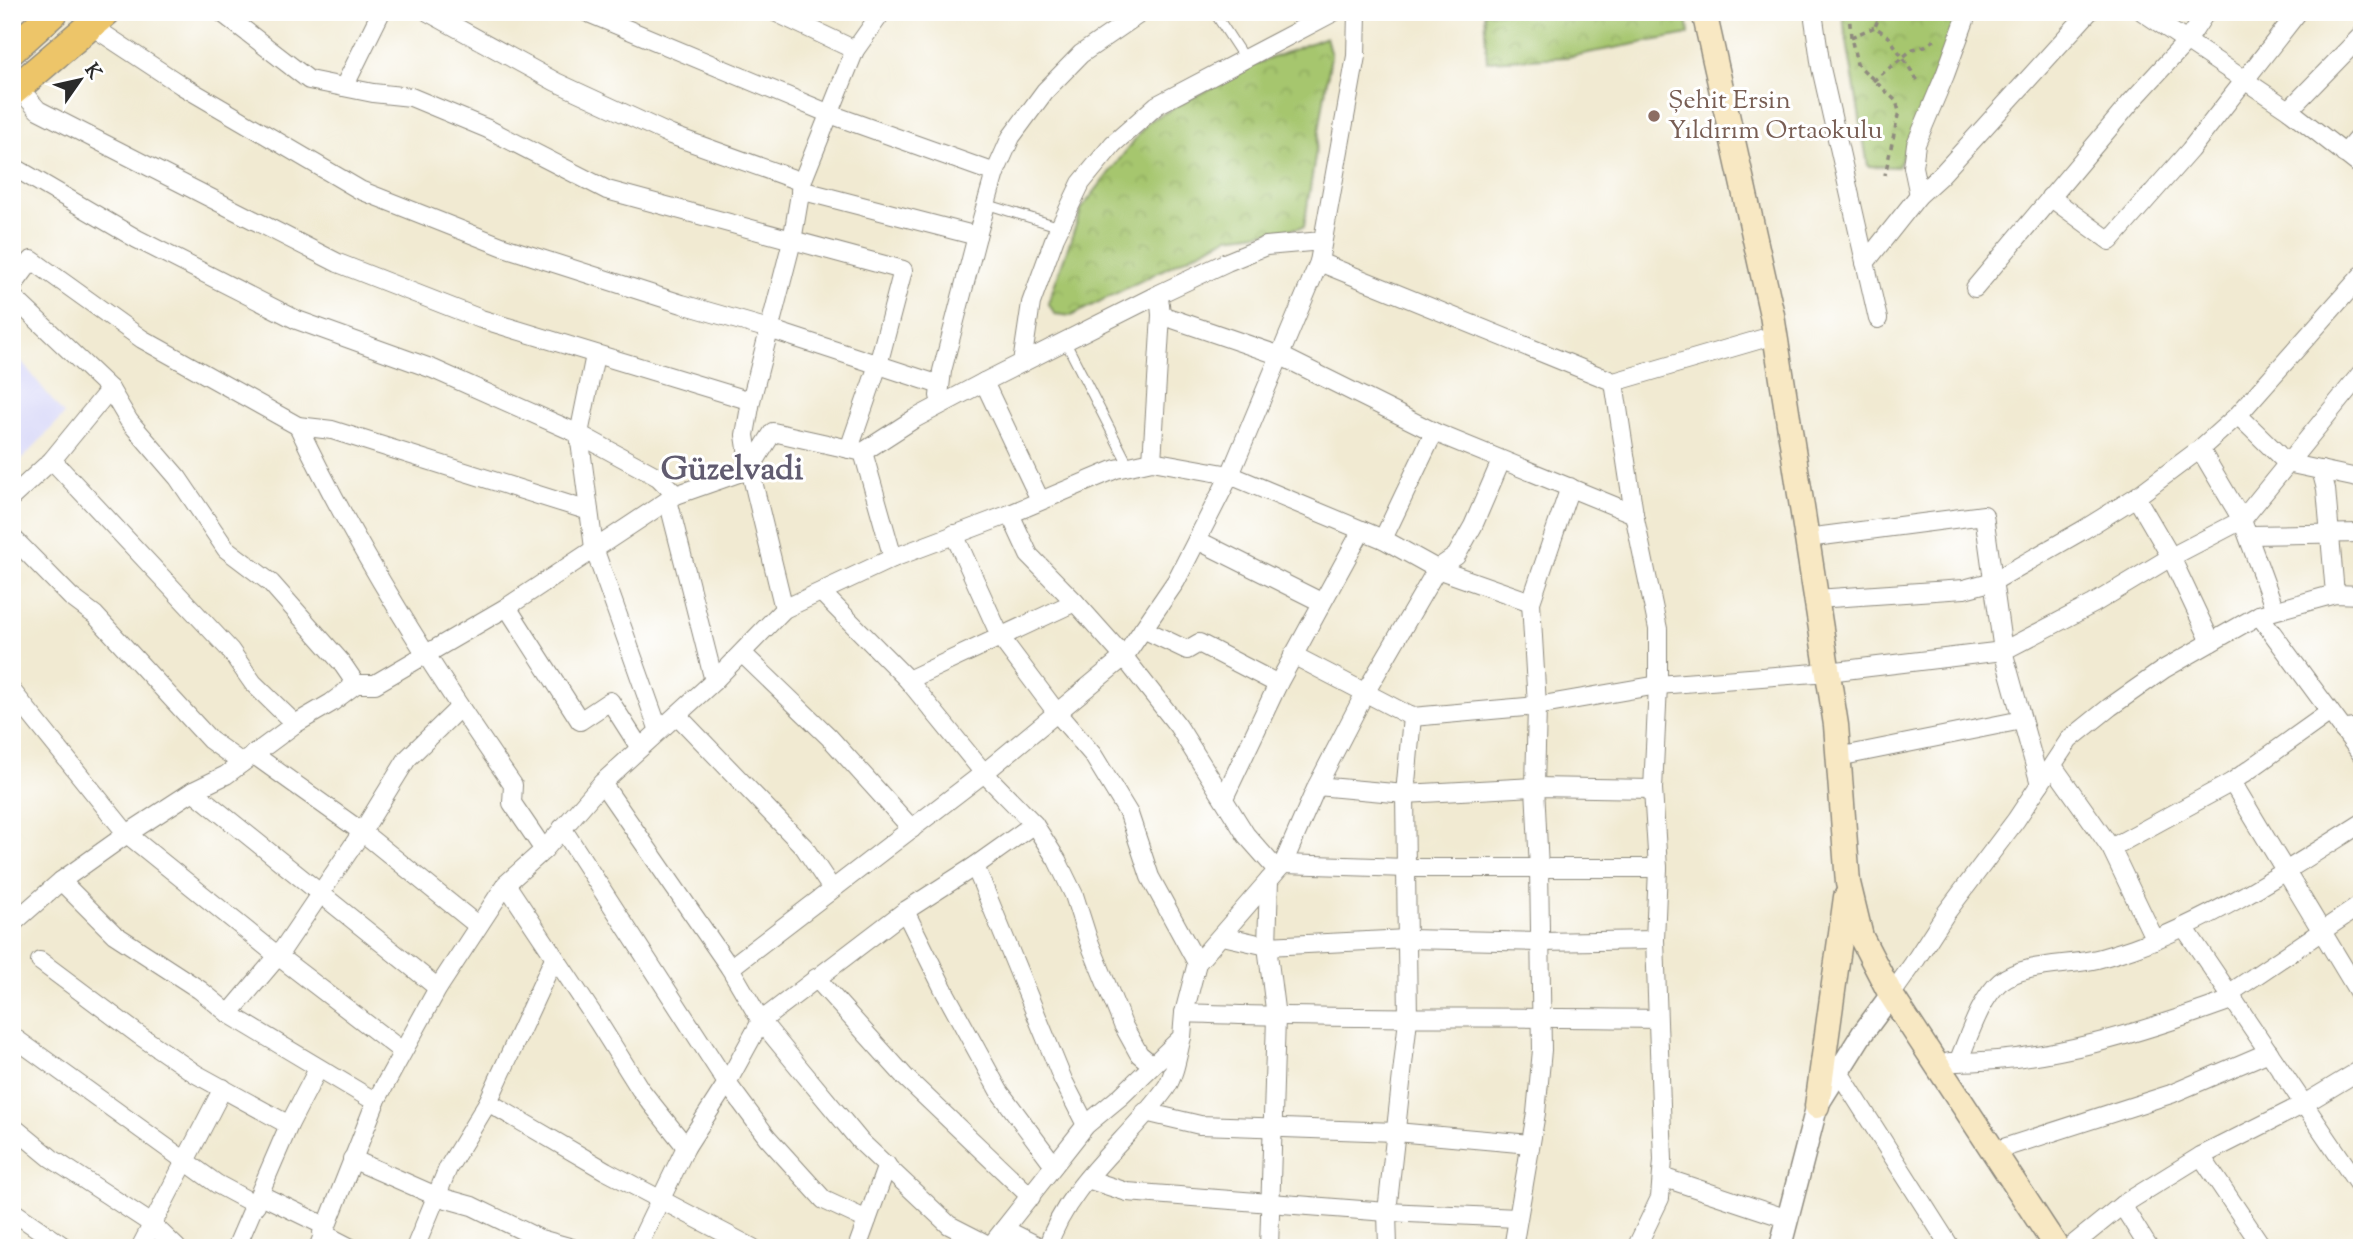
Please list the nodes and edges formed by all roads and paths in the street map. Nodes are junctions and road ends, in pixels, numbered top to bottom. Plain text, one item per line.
1 (54, 12) edge
2 (221, 12) edge
3 (381, 12) edge
4 (428, 12) edge
5 (586, 12) edge
6 (775, 12) edge
7 (881, 12) edge
8 (1142, 12) edge
9 (1214, 12) edge
10 (1334, 12) edge
11 (1357, 12) edge
12 (1704, 12) edge
13 (1813, 12) edge
14 (1849, 12) edge
15 (1881, 12) edge
16 (1968, 12) edge
17 (2089, 12) edge
18 (2143, 12) edge
19 (2206, 12) edge
20 (2298, 12) edge
21 (98, 19) edge
22 (1875, 27) junction
23 (2362, 35) edge
24 (1851, 37) junction
25 (1958, 41) junction
26 (2188, 41) junction
27 (12, 50) edge
28 (855, 50) junction
29 (1902, 56) junction
30 (1244, 58) junction
31 (1873, 81) junction
32 (2245, 82) junction
33 (344, 87) junction
34 (15, 89) edge
35 (1936, 99) junction
36 (2289, 110) junction
37 (830, 114) junction
38 (2362, 133) edge
39 (2344, 154) junction
40 (12, 166) edge
41 (2362, 167) edge
42 (995, 173) junction
43 (1885, 175) dead end
44 (801, 186) junction
45 (1919, 195) junction
46 (2050, 197) junction
47 (986, 204) junction
48 (1060, 227) junction
49 (977, 236) junction
50 (792, 241) junction
51 (1322, 241) junction
52 (1319, 261) junction
53 (1865, 263) junction
54 (2362, 275) edge
55 (12, 287) edge
56 (1975, 288) dead end
57 (1159, 294) junction
58 (12, 296) edge
59 (1161, 315) junction
60 (1878, 319) dead end
61 (769, 329) junction
62 (1775, 335) junction
63 (1065, 341) junction
64 (595, 355) junction
65 (1281, 356) junction
66 (1022, 363) junction
67 (878, 365) junction
68 (2362, 372) edge
69 (984, 382) junction
70 (1614, 382) junction
71 (940, 385) junction
72 (110, 389) junction
73 (751, 401) junction
74 (938, 406) junction
75 (2238, 415) junction
76 (298, 426) junction
77 (1434, 432) junction
78 (579, 434) junction
79 (2200, 449) junction
80 (856, 451) junction
81 (52, 460) junction
82 (1152, 461) junction
83 (1501, 461) junction
84 (2287, 463) junction
85 (1129, 466) junction
86 (750, 470) junction
87 (2321, 470) junction
88 (1230, 475) junction
89 (2362, 479) edge
90 (1570, 487) junction
91 (12, 497) edge
92 (672, 497) junction
93 (2136, 497) junction
94 (1040, 500) junction
95 (589, 511) junction
96 (1010, 514) junction
97 (1634, 514) junction
98 (2245, 528) junction
99 (1362, 530) junction
100 (2362, 533) edge
101 (954, 534) junction
102 (2330, 534) junction
103 (12, 537) edge
104 (1807, 538) junction
105 (1384, 539) junction
106 (1197, 540) junction
107 (594, 548) junction
108 (2171, 557) junction
109 (892, 558) junction
110 (1437, 569) junction
111 (1994, 581) junction
112 (821, 592) junction
113 (2335, 594) junction
114 (2362, 595) edge
115 (1816, 599) junction
116 (1075, 601) junction
117 (1321, 602) junction
118 (1531, 602) junction
119 (507, 607) junction
120 (784, 609) junction
121 (2267, 613) junction
122 (1143, 629) junction
123 (1001, 638) junction
124 (2211, 642) junction
125 (2003, 651) junction
126 (425, 653) junction
127 (742, 653) junction
128 (1293, 654) junction
129 (1124, 657) junction
130 (1828, 672) junction
131 (908, 680) junction
132 (714, 681) junction
133 (356, 684) junction
134 (1278, 684) junction
135 (1658, 685) junction
136 (12, 691) edge
137 (1365, 693) junction
138 (1537, 706) junction
139 (460, 708) junction
140 (2330, 712) junction
141 (1057, 713) junction
142 (677, 715) junction
143 (1412, 717) junction
144 (2022, 720) junction
145 (295, 724) junction
146 (2362, 726) edge
147 (2343, 730) junction
148 (659, 731) junction
149 (640, 748) junction
150 (2362, 755) edge
151 (1838, 757) junction
152 (248, 758) junction
153 (2053, 766) junction
154 (984, 774) junction
155 (2232, 782) junction
156 (602, 783) junction
157 (2040, 784) junction
158 (1317, 786) junction
159 (1535, 787) junction
160 (1653, 789) junction
161 (193, 791) junction
162 (1405, 794) junction
163 (1224, 799) junction
164 (2362, 823) edge
165 (1034, 824) junction
166 (562, 828) junction
167 (912, 829) junction
168 (362, 832) junction
169 (127, 834) junction
170 (2111, 848) junction
171 (544, 850) junction
172 (975, 866) junction
173 (1407, 868) junction
174 (1658, 868) junction
175 (1539, 870) junction
176 (1276, 871) junction
177 (2285, 871) junction
178 (61, 881) junction
179 (1848, 883) junction
180 (506, 884) junction
181 (832, 889) junction
182 (320, 894) junction
183 (2362, 904) edge
184 (905, 911) junction
185 (15, 914) edge
186 (477, 926) junction
187 (2184, 927) junction
188 (2323, 929) junction
189 (1223, 936) junction
190 (1407, 939) junction
191 (1656, 940) junction
192 (2155, 940) junction
193 (1540, 942) junction
194 (1267, 946) junction
195 (278, 956) junction
196 (554, 958) junction
197 (40, 961) dead end
198 (1197, 963) junction
199 (730, 968) junction
200 (816, 978) junction
201 (438, 988) junction
202 (1891, 995) junction
203 (2232, 996) junction
204 (2362, 998) edge
205 (1184, 1013) junction
206 (229, 1014) junction
207 (1276, 1017) junction
208 (1541, 1017) junction
209 (1408, 1019) junction
210 (1657, 1019) junction
211 (761, 1021) junction
212 (12, 1036) edge
213 (1182, 1037) junction
214 (402, 1051) junction
215 (2269, 1052) junction
216 (1933, 1062) junction
217 (1958, 1062) junction
218 (1152, 1065) junction
219 (318, 1069) junction
220 (2362, 1069) edge
221 (1839, 1072) junction
222 (727, 1083) junction
223 (223, 1088) junction
224 (376, 1102) junction
225 (488, 1102) junction
226 (2304, 1104) junction
227 (1818, 1106) junction
228 (1145, 1112) junction
229 (289, 1125) junction
230 (1086, 1125) junction
231 (12, 1126) edge
232 (1273, 1128) junction
233 (1396, 1132) junction
234 (1530, 1144) junction
235 (686, 1147) junction
236 (1994, 1151) junction
237 (2201, 1156) junction
238 (352, 1159) junction
239 (185, 1161) junction
240 (887, 1165) junction
241 (1054, 1165) junction
242 (1662, 1177) junction
243 (1087, 1179) junction
244 (2362, 1190) edge
245 (436, 1196) junction
246 (1031, 1197) junction
247 (659, 1199) junction
248 (258, 1200) junction
249 (1272, 1202) junction
250 (2122, 1205) junction
251 (12, 1211) edge
252 (1387, 1212) junction
253 (1517, 1218) junction
254 (1788, 1219) junction
255 (867, 1220) junction
256 (152, 1224) junction
257 (1004, 1229) junction
258 (322, 1236) edge
259 (1785, 1246) edge
260 (989, 1247) edge
261 (66, 1248) edge
262 (140, 1248) edge
263 (177, 1248) edge
264 (236, 1248) edge
265 (351, 1248) edge
266 (415, 1248) edge
267 (572, 1248) edge
268 (637, 1248) edge
269 (753, 1248) edge
270 (857, 1248) edge
271 (1045, 1248) edge
272 (1269, 1248) edge
273 (1388, 1248) edge
274 (1513, 1248) edge
275 (1636, 1248) edge
276 (1951, 1248) edge
277 (2057, 1248) edge
278 (2069, 1248) edge
279 (2149, 1248) edge
280 (2263, 1248) edge

1 - 27 main road
2 - 33 street
3 - 33 street
4 - 44 street
5 - 37 street
6 - 28 street
7 - 28 street
8 - 42 street
9 - 30 lane
10 - 30 street
11 - 51 street
12 - 62 main road
13 - 53 street
14 - 24 path
15 - 22 path
16 - 25 street
17 - 45 street
18 - 26 street
19 - 26 street
20 - 32 street
21 - 34 main road
21 - 61 street
22 - 24 path
22 - 29 path
23 - 36 street
24 - 31 path
25 - 29 path
25 - 35 street
26 - 32 street
26 - 46 street
28 - 37 street
29 - 31 path
29 - 35 path
30 - 48 street
31 - 43 path
32 - 36 street
32 - 46 street
33 - 50 street
34 - 64 street
35 - 45 street
36 - 39 street
37 - 42 street
37 - 44 street
38 - 39 street
39 - 41 street
40 - 78 street
42 - 47 street
44 - 49 street
44 - 50 street
45 - 53 street
46 - 56 street
47 - 48 lane
47 - 49 street
48 - 66 street
49 - 71 street
50 - 61 street
50 - 67 street
51 - 52 street
51 - 57 street
52 - 65 street
52 - 70 street
53 - 60 street
54 - 75 street
55 - 76 street
57 - 59 street
57 - 63 street
58 - 72 street
59 - 65 street
59 - 82 street
61 - 67 street
61 - 73 street
62 - 70 street
62 - 104 main road
63 - 66 street
63 - 85 lane
64 - 73 street
64 - 78 street
65 - 77 street
65 - 88 street
66 - 69 street
67 - 71 street
67 - 80 street
68 - 84 street
69 - 74 street
69 - 94 street
70 - 97 street
71 - 74 street
72 - 81 street
72 - 133 street
73 - 86 street
74 - 80 street
75 - 79 street
75 - 84 street
76 - 95 street
76 - 126 street
77 - 83 street
77 - 105 street
78 - 92 street
78 - 95 street
79 - 93 street
79 - 98 street
80 - 86 street
80 - 109 street
81 - 91 street
81 - 145 street
82 - 85 street
82 - 88 street
83 - 90 street
83 - 110 street
84 - 87 street
84 - 98 street
85 - 94 street
86 - 92 street
86 - 120 street
87 - 89 street
87 - 102 street
88 - 99 street
88 - 106 street
90 - 97 street
90 - 118 street
92 - 107 street
92 - 132 street
93 - 108 street
93 - 111 street
94 - 96 street
95 - 107 street
96 - 101 street
96 - 116 street
97 - 135 street
98 - 102 street
98 - 108 street
98 - 121 street
99 - 105 street
99 - 117 street
100 - 102 street
101 - 109 street
101 - 123 street
102 - 113 street
103 - 152 street
104 - 111 street
104 - 115 main road
105 - 110 street
106 - 117 street
106 - 122 street
107 - 119 street
107 - 148 street
108 - 124 street
108 - 125 street
109 - 112 street
110 - 118 street
110 - 137 street
111 - 115 street
111 - 125 street
112 - 120 street
112 - 131 street
113 - 114 street
113 - 121 street
115 - 130 main road
116 - 123 street
116 - 129 street
117 - 128 street
118 - 138 street
119 - 126 street
119 - 149 street
120 - 127 street
121 - 124 street
121 - 140 street
122 - 129 street
122 - 134 street
123 - 131 street
123 - 141 street
124 - 153 street
125 - 130 street
125 - 144 street
126 - 133 street
126 - 139 street
127 - 132 street
127 - 167 street
128 - 134 street
128 - 137 street
129 - 141 street
129 - 163 street
130 - 135 street
130 - 151 main road
131 - 154 street
132 - 142 street
133 - 145 street
134 - 163 street
135 - 138 street
135 - 160 street
136 - 169 street
137 - 143 street
137 - 158 street
138 - 143 street
138 - 159 street
139 - 168 street
139 - 171 street
140 - 147 street
140 - 155 street
141 - 154 street
141 - 198 street
142 - 148 street
142 - 181 street
143 - 162 street
144 - 151 street
144 - 157 street
145 - 152 street
146 - 147 street
147 - 150 street
148 - 149 street
149 - 156 street
151 - 179 main road
152 - 161 street
152 - 168 street
153 - 157 street
153 - 170 street
154 - 165 street
154 - 167 street
155 - 170 street
155 - 177 street
156 - 166 street
156 - 199 street
157 - 202 street
158 - 162 street
158 - 176 street
159 - 160 street
159 - 162 street
159 - 175 street
160 - 174 street
161 - 169 street
161 - 182 street
162 - 173 street
163 - 176 street
164 - 177 street
165 - 172 street
165 - 218 street
166 - 171 street
166 - 222 street
167 - 181 street
168 - 182 street
168 - 186 street
169 - 178 street
169 - 195 street
170 - 192 street
171 - 180 street
172 - 184 street
172 - 230 street
173 - 175 street
173 - 176 street
173 - 190 street
174 - 175 street
174 - 191 street
175 - 193 street
176 - 189 street
176 - 194 street
177 - 187 street
177 - 188 street
178 - 185 street
178 - 206 street
179 - 202 main road
179 - 227 main road
180 - 186 street
180 - 196 street
181 - 199 street
182 - 195 street
182 - 201 street
183 - 188 street
184 - 200 street
184 - 241 street
186 - 201 street
187 - 192 street
187 - 203 street
188 - 203 street
188 - 204 street
189 - 194 street
189 - 198 street
190 - 193 street
190 - 194 street
190 - 209 street
191 - 193 street
191 - 210 street
192 - 217 street
193 - 208 street
194 - 207 street
195 - 206 street
195 - 214 street
196 - 225 street
196 - 235 street
197 - 223 street
198 - 205 street
199 - 211 street
200 - 211 street
200 - 246 street
201 - 214 street
202 - 216 main road
202 - 221 street
203 - 215 street
203 - 217 street
205 - 207 street
205 - 213 street
206 - 219 street
207 - 209 street
207 - 232 street
208 - 209 street
208 - 210 street
208 - 234 street
209 - 233 street
210 - 242 street
211 - 222 street
211 - 240 street
212 - 239 street
213 - 218 street
213 - 228 street
214 - 224 street
215 - 226 street
215 - 236 street
216 - 217 street
216 - 236 main road
218 - 230 street
219 - 224 street
219 - 229 street
220 - 226 street
221 - 227 street
221 - 276 street
222 - 235 street
222 - 255 street
223 - 229 street
223 - 239 street
224 - 238 street
225 - 245 street
225 - 247 street
226 - 237 street
226 - 244 street
227 - 254 street
228 - 232 street
228 - 243 street
229 - 248 street
230 - 241 street
231 - 256 street
232 - 233 street
232 - 249 street
233 - 234 street
233 - 252 street
234 - 253 street
235 - 247 street
236 - 277 main road
237 - 250 street
237 - 280 street
238 - 245 street
238 - 258 street
239 - 248 street
239 - 256 street
240 - 255 street
240 - 260 street
241 - 246 street
242 - 254 street
242 - 275 street
243 - 249 street
243 - 271 street
245 - 266 street
245 - 267 street
246 - 257 street
247 - 268 street
247 - 269 street
248 - 258 street
248 - 264 street
249 - 252 street
249 - 272 street
250 - 278 street
250 - 279 street
251 - 261 street
252 - 253 street
252 - 273 street
253 - 274 street
254 - 259 street
255 - 270 street
256 - 262 street
256 - 263 street
257 - 260 street
257 - 271 street
258 - 265 street

